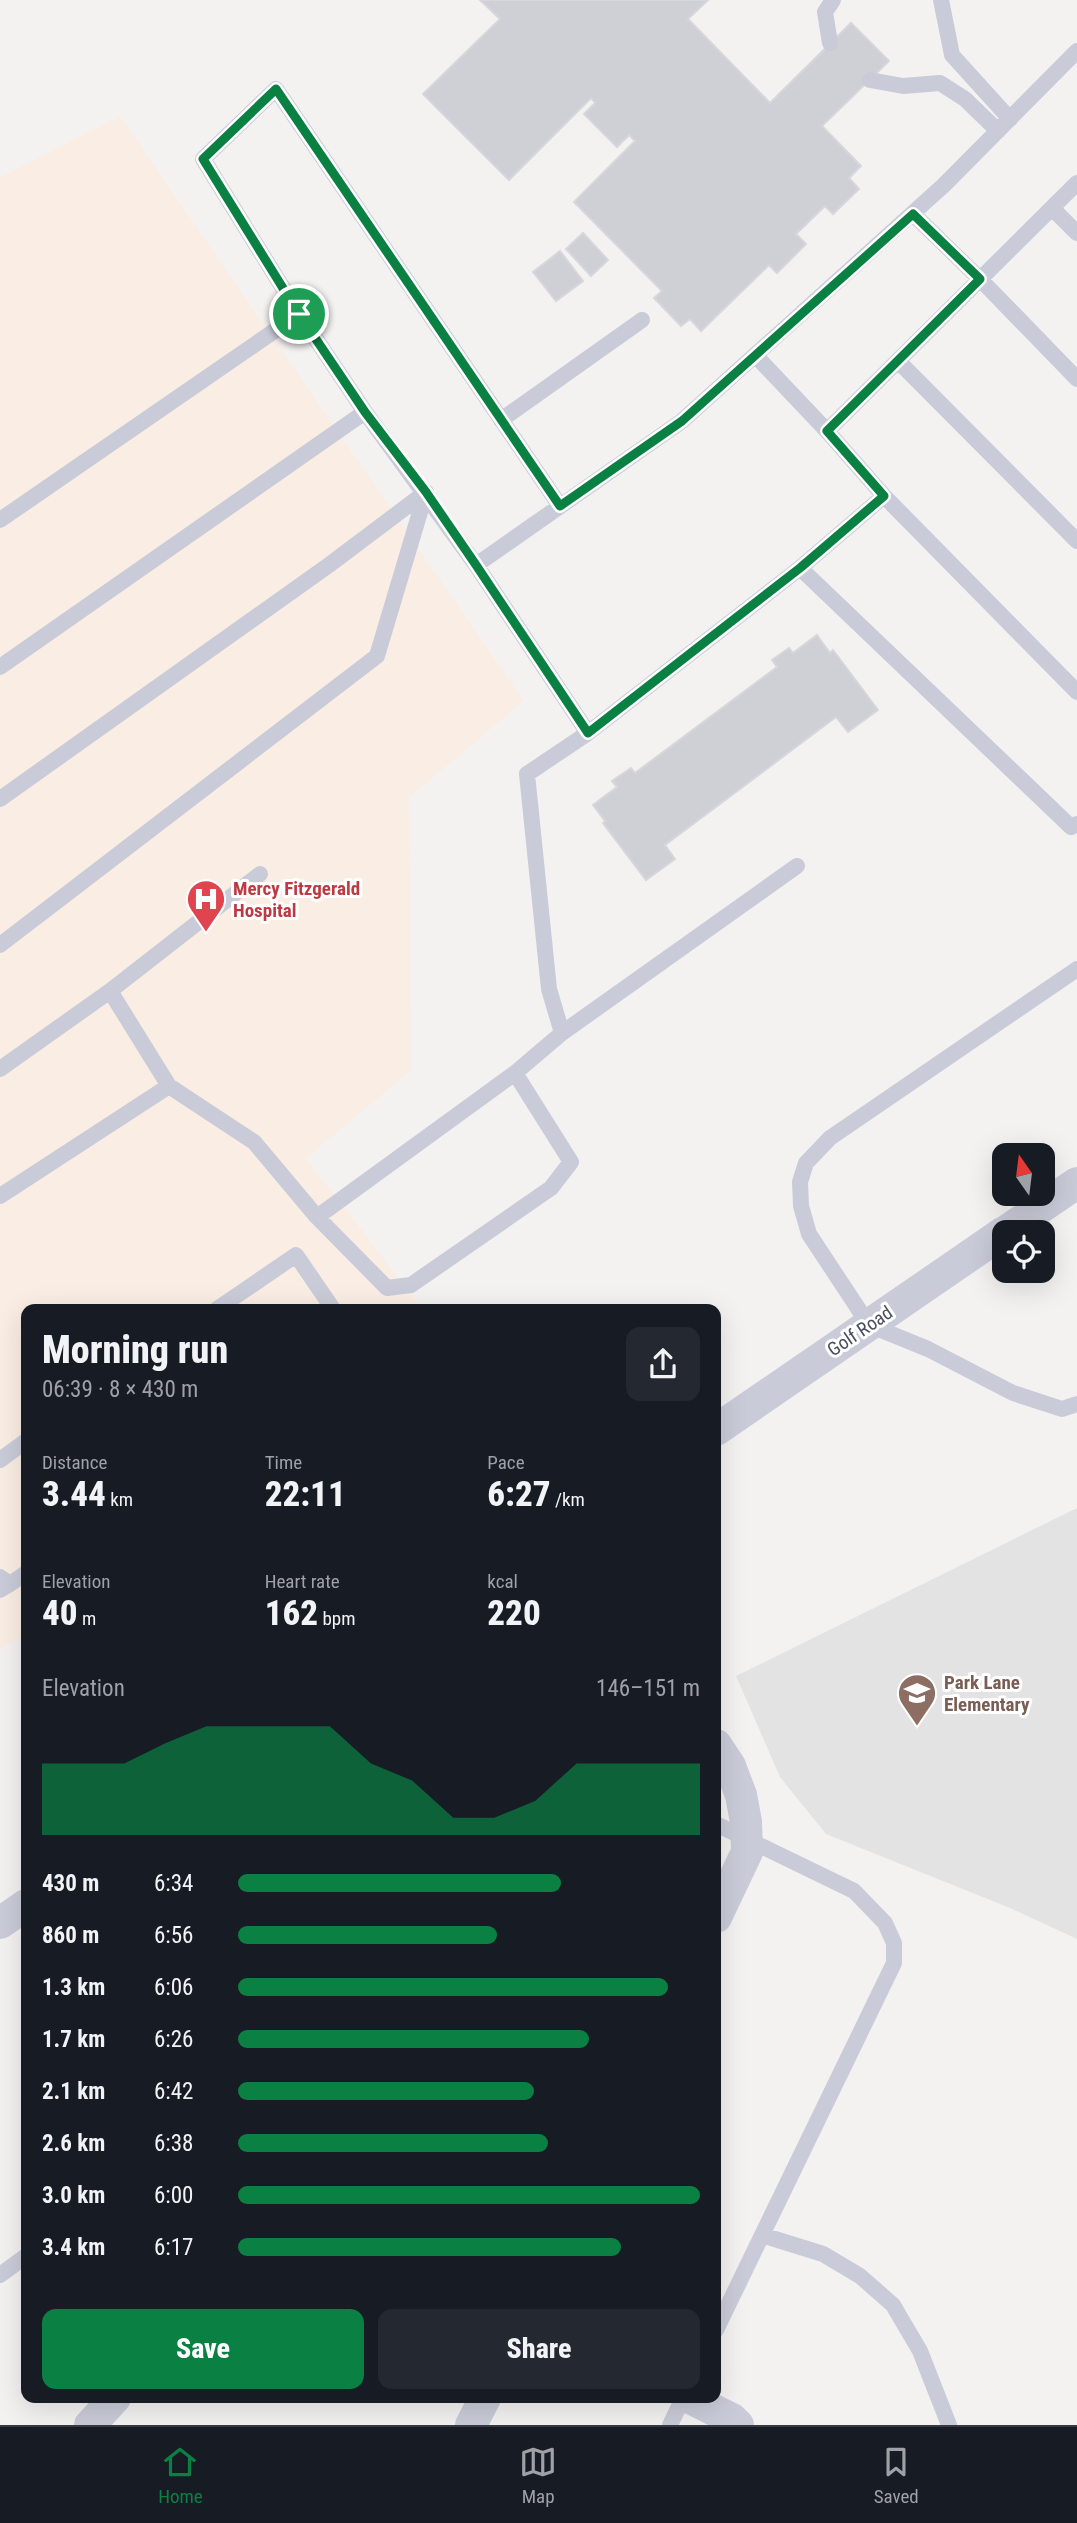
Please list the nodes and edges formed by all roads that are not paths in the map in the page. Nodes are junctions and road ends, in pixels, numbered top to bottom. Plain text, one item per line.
1 (833, 0) edge
2 (941, 0) edge
3 (830, 43) dead end
4 (1077, 51) edge
5 (870, 80) dead end
6 (1010, 119) junction
7 (998, 131) junction
8 (1077, 183) edge
9 (1052, 208) junction
10 (913, 214) junction
11 (1077, 233) edge
12 (980, 279) junction
13 (299, 314) junction
14 (642, 320) dead end
15 (755, 355) junction
16 (898, 361) junction
17 (1077, 379) edge
18 (365, 412) junction
19 (501, 420) junction
20 (827, 431) junction
21 (426, 492) junction
22 (884, 496) junction
23 (560, 506) junction
24 (0, 520) edge
25 (1077, 541) edge
26 (476, 565) junction
27 (800, 568) junction
28 (0, 667) edge
29 (1077, 692) edge
30 (588, 733) junction
31 (0, 799) edge
32 (1077, 824) edge
33 (797, 866) dead end
34 (260, 874) dead end
35 (0, 945) edge
36 (1077, 969) edge
37 (110, 991) junction
38 (562, 1033) junction
39 (0, 1069) edge
40 (515, 1073) junction
41 (169, 1086) junction
42 (1077, 1183) edge
43 (0, 1196) edge
44 (317, 1217) junction
45 (1023, 1220) edge
46 (992, 1241) edge
47 (224, 1304) edge
48 (330, 1304) edge
49 (869, 1325) junction
50 (1077, 1404) edge
51 (721, 1427) edge
52 (21, 1445) edge
53 (0, 1460) edge
54 (21, 1575) edge
55 (3, 1583) edge
56 (721, 1752) edge
57 (721, 1826) edge
58 (747, 1838) junction
59 (721, 1907) edge
60 (21, 1908) edge
61 (0, 1923) edge
62 (762, 2235) junction
63 (21, 2260) edge
64 (0, 2275) edge
65 (721, 2320) edge
66 (110, 2403) edge
67 (482, 2403) edge
68 (681, 2403) edge
69 (700, 2403) edge
70 (90, 2425) edge
71 (471, 2425) edge
72 (670, 2425) edge
73 (738, 2425) edge
74 (949, 2425) edge

1 - 3 lane
2 - 6 lane
4 - 6 lane
5 - 7 lane
6 - 7 lane
7 - 10 lane
8 - 9 lane
9 - 11 lane
9 - 12 lane
10 - 12 lane
10 - 15 lane
12 - 16 lane
12 - 17 lane
13 - 18 lane
13 - 19 lane
13 - 24 lane
14 - 19 lane
15 - 20 lane
15 - 23 lane
16 - 20 lane
16 - 25 lane
18 - 21 lane
18 - 28 lane
19 - 23 lane
20 - 22 lane
21 - 26 lane
21 - 31 lane
21 - 35 lane
22 - 27 lane
22 - 29 lane
23 - 26 lane
26 - 30 lane
27 - 30 lane
27 - 32 lane
30 - 38 lane
33 - 38 lane
34 - 37 lane
36 - 49 lane
37 - 39 lane
37 - 41 lane
38 - 40 lane
40 - 44 lane
40 - 44 lane
41 - 43 lane
41 - 44 lane
42 - 45 street, Golf Road
46 - 49 street, Golf Road
47 - 48 lane
49 - 50 lane
49 - 51 street, Golf Road
52 - 53 lane
54 - 55 lane
56 - 58 street
57 - 58 lane
58 - 59 street
58 - 62 lane
60 - 61 street
62 - 65 lane
62 - 74 lane
63 - 64 lane
66 - 70 street
67 - 71 street
68 - 72 lane
69 - 73 street

